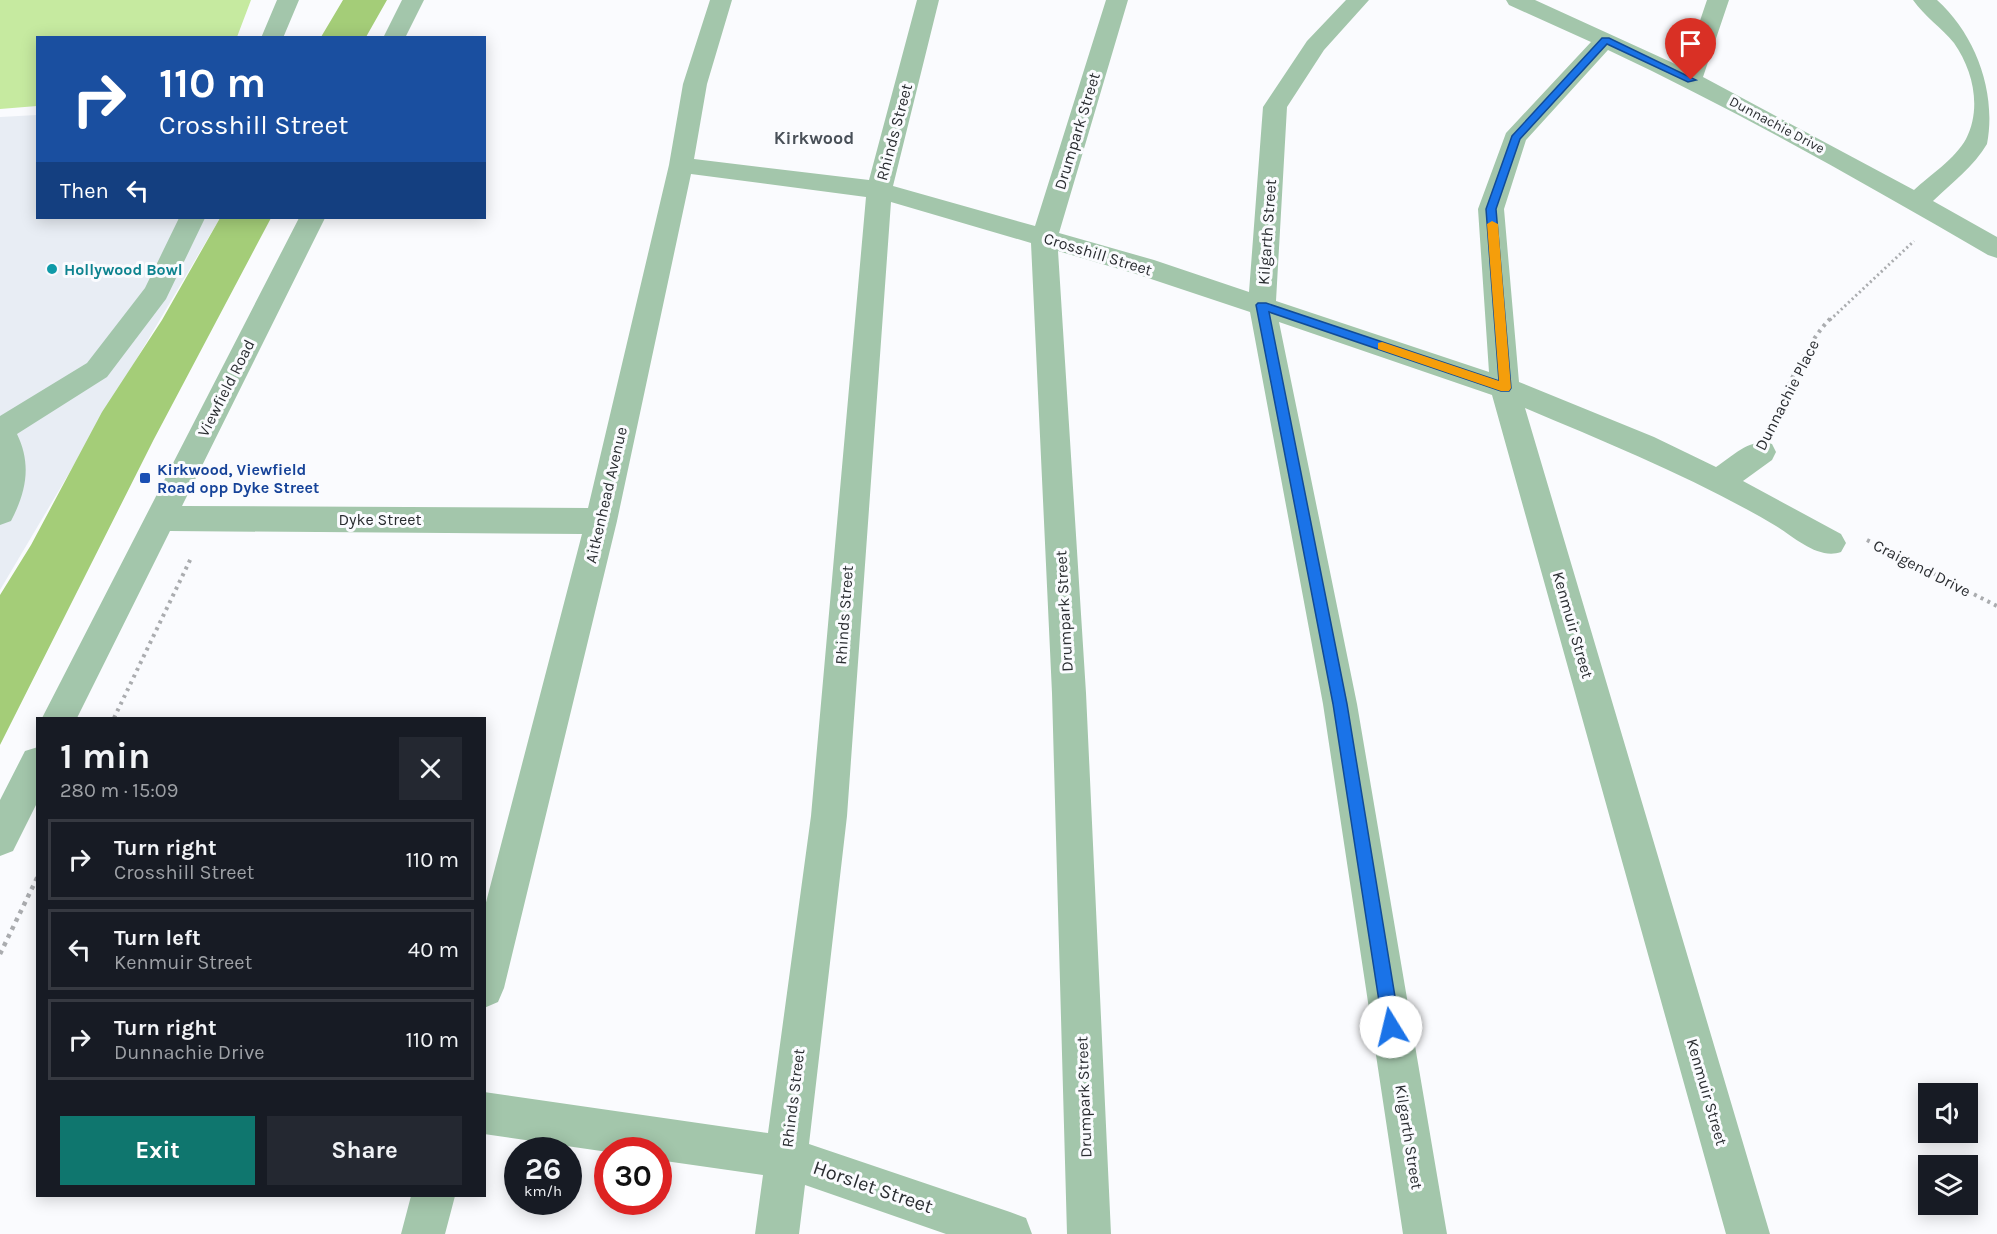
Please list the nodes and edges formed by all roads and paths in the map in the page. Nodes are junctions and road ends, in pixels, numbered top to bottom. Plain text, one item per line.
1 (288, 0) edge
2 (413, 0) edge
3 (721, 0) edge
4 (928, 0) edge
5 (1117, 0) edge
6 (1358, 0) edge
7 (1517, 0) edge
8 (1718, 0) edge
9 (1924, 0) edge
10 (274, 36) edge
11 (395, 36) edge
12 (1605, 40) junction
13 (1691, 80) junction
14 (1990, 124) edge
15 (681, 165) junction
16 (879, 190) junction
17 (1916, 202) junction
18 (1941, 216) junction
19 (192, 219) edge
20 (312, 219) edge
21 (1044, 238) junction
22 (1997, 249) edge
23 (1262, 305) junction
24 (1505, 388) junction
25 (0, 429) edge
26 (1761, 452) joint
27 (1718, 482) junction
28 (0, 512) edge
29 (159, 518) junction
30 (601, 521) junction
31 (1830, 543) joint
32 (1997, 606) edge
33 (60, 717) edge
34 (36, 767) edge
35 (0, 838) edge
36 (36, 880) edge
37 (0, 954) edge
38 (486, 980) edge
39 (486, 1113) edge
40 (785, 1157) junction
41 (433, 1197) edge
42 (423, 1234) edge
43 (777, 1234) edge
44 (1010, 1234) edge
45 (1089, 1234) edge
46 (1425, 1234) edge
47 (1748, 1234) edge

1 - 10 street
2 - 11 street
3 - 15 street, Aitkenhead Avenue
4 - 16 street, Rhinds Street
5 - 21 street, Drumpark Street
6 - 23 street, Kilgarth Street
7 - 12 street, Dunnachie Drive
8 - 13 street
9 - 14 street
12 - 13 street, Dunnachie Drive
12 - 24 street, Kenmuir Street
13 - 17 street, Dunnachie Drive
14 - 17 street
15 - 16 street, Crosshill Street
15 - 30 street, Aitkenhead Avenue
16 - 21 street, Crosshill Street
16 - 40 street, Rhinds Street
17 - 18 street, Dunnachie Drive
18 - 22 street, Dunnachie Drive
18 - 26 path, Dunnachie Place
19 - 25 street
20 - 29 street, Viewfield Road
21 - 23 street, Crosshill Street
21 - 45 street, Drumpark Street
23 - 24 street, Crosshill Street
23 - 46 street, Kilgarth Street
24 - 27 street
24 - 47 street, Kenmuir Street
25 - 28 street
26 - 27 street, Dunnachie Place
27 - 31 street
29 - 30 street, Dyke Street
29 - 33 street, Viewfield Road
30 - 38 street, Aitkenhead Avenue
31 - 32 path, Craigend Drive
34 - 35 street
36 - 37 path
39 - 40 street, Horslet Street
40 - 43 street, Rhinds Street
40 - 44 street, Horslet Street
41 - 42 street

